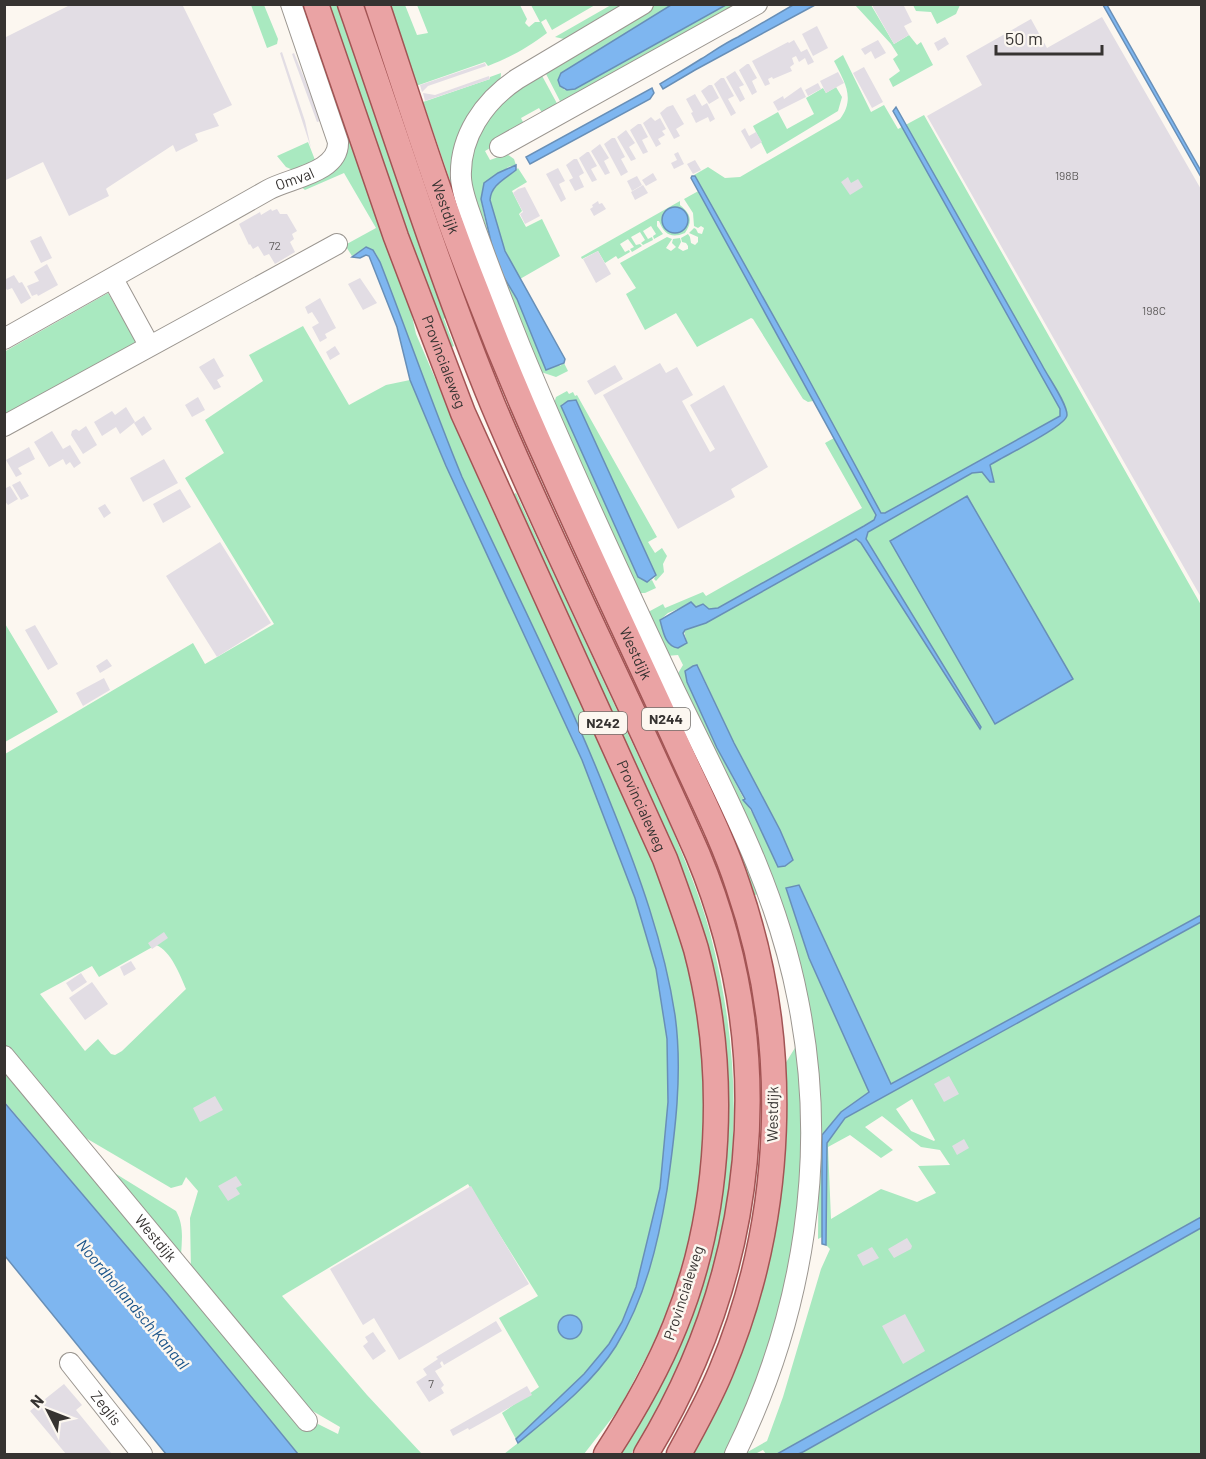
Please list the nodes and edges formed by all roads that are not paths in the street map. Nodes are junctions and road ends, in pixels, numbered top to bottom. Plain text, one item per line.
1 (291, 4) edge
2 (316, 4) edge
3 (350, 4) edge
4 (377, 4) edge
5 (643, 4) edge
6 (757, 4) edge
7 (500, 147) dead end
8 (337, 243) dead end
9 (113, 279) junction
10 (4, 339) edge
11 (149, 345) junction
12 (4, 426) edge
13 (4, 1056) edge
14 (70, 1363) dead end
15 (307, 1421) dead end
16 (142, 1455) edge
17 (606, 1455) edge
18 (646, 1455) edge
19 (679, 1455) edge
20 (735, 1455) edge

1 - 9 street, Omval
2 - 17 main road, Provincialeweg / N242
3 - 18 main road, Provincialeweg / N242
4 - 19 main road, Westdijk / N244
5 - 20 street, Westdijk
6 - 7 street
8 - 11 street
9 - 10 street, Omval
9 - 11 street
11 - 12 street
13 - 15 street, Westdijk
14 - 16 street, Zeglis

